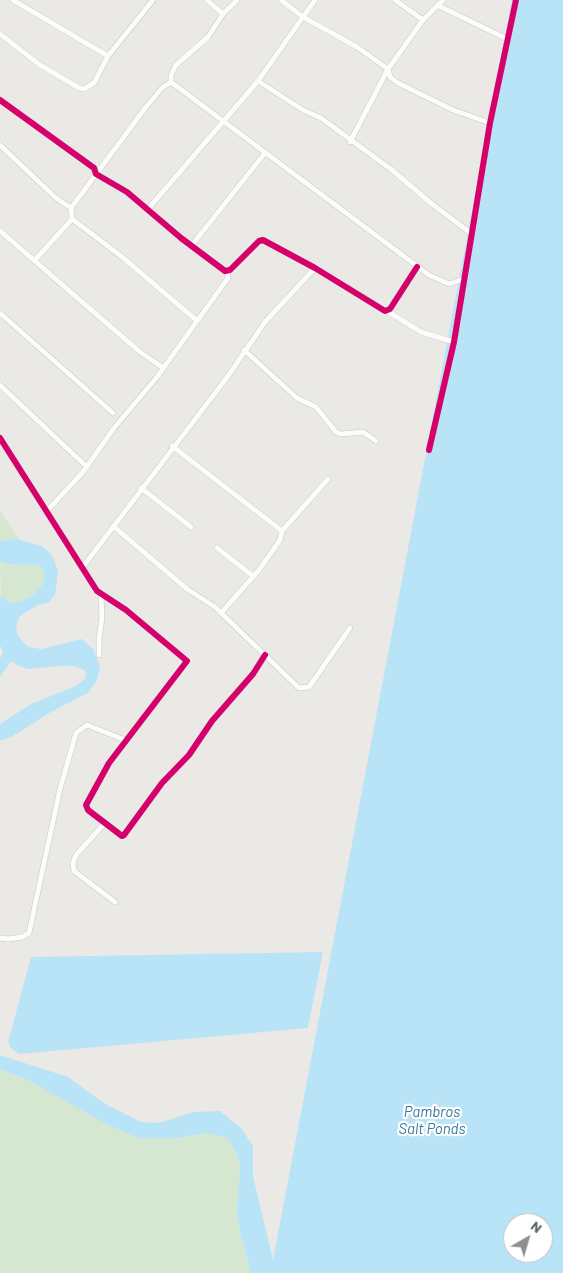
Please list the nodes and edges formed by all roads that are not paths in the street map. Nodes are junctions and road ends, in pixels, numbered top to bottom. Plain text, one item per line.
1 (13, 0) edge
2 (153, 0) edge
3 (207, 0) edge
4 (236, 0) edge
5 (281, 0) edge
6 (315, 0) edge
7 (395, 0) edge
8 (443, 0) edge
9 (516, 0) edge
10 (439, 6) junction
11 (223, 14) junction
12 (303, 17) junction
13 (423, 20) junction
14 (0, 34) edge
15 (507, 39) junction
16 (108, 56) junction
17 (388, 69) junction
18 (258, 81) junction
19 (171, 82) junction
20 (0, 100) edge
21 (224, 123) junction
22 (490, 123) junction
23 (350, 142) junction
24 (0, 145) edge
25 (265, 153) junction
26 (96, 174) junction
27 (71, 208) junction
28 (148, 209) junction
29 (72, 219) junction
30 (0, 231) edge
31 (472, 234) junction
32 (192, 246) junction
33 (34, 261) junction
34 (417, 267) junction
35 (315, 268) junction
36 (227, 271) junction
37 (464, 280) junction
38 (387, 310) junction
39 (0, 313) edge
40 (196, 320) junction
41 (454, 342) junction
42 (244, 350) junction
43 (162, 367) junction
44 (0, 385) edge
45 (113, 413) dead end
46 (0, 438) edge
47 (376, 441) dead end
48 (172, 446) junction
49 (430, 450) dead end
50 (86, 467) junction
51 (328, 479) dead end
52 (141, 488) junction
53 (46, 512) junction
54 (113, 526) junction
55 (191, 527) dead end
56 (282, 531) junction
57 (217, 548) dead end
58 (82, 568) junction
59 (253, 576) junction
60 (101, 595) junction
61 (221, 613) junction
62 (350, 628) dead end
63 (265, 655) junction
64 (99, 656) dead end
65 (125, 740) junction
66 (104, 822) junction
67 (115, 902) dead end
68 (0, 938) edge

1 - 16 street
2 - 16 street
3 - 11 street
4 - 11 street
5 - 12 street
6 - 12 street
7 - 13 street
8 - 10 street
9 - 15 street
10 - 13 street
10 - 15 street
11 - 19 street
12 - 17 street
12 - 18 street
13 - 17 street
14 - 16 street
15 - 22 street
17 - 22 street
17 - 23 street
18 - 21 street
18 - 23 street
19 - 21 street
19 - 26 street
20 - 26 street
21 - 25 street
21 - 28 street
22 - 31 street
23 - 31 street
24 - 27 street
25 - 32 street
25 - 34 street
26 - 27 street
26 - 28 street
27 - 29 street
28 - 32 street
29 - 33 street
29 - 40 street
30 - 33 street
31 - 37 street
32 - 36 street
33 - 43 street
34 - 37 street
34 - 38 street
35 - 36 street
35 - 38 street
35 - 42 street
36 - 40 street
37 - 41 street
38 - 41 street
39 - 45 street
40 - 43 street
41 - 49 street
42 - 47 street
42 - 48 street
43 - 50 street
44 - 50 street
46 - 53 street
48 - 52 street
48 - 56 street
50 - 53 street
51 - 56 street
52 - 54 street
52 - 55 street
53 - 58 street
54 - 58 street
54 - 61 street
56 - 59 street
57 - 59 street
58 - 60 street
59 - 61 street
60 - 64 street
60 - 65 street
61 - 63 street
62 - 63 street
63 - 66 street
65 - 66 street
65 - 68 street
66 - 67 street

